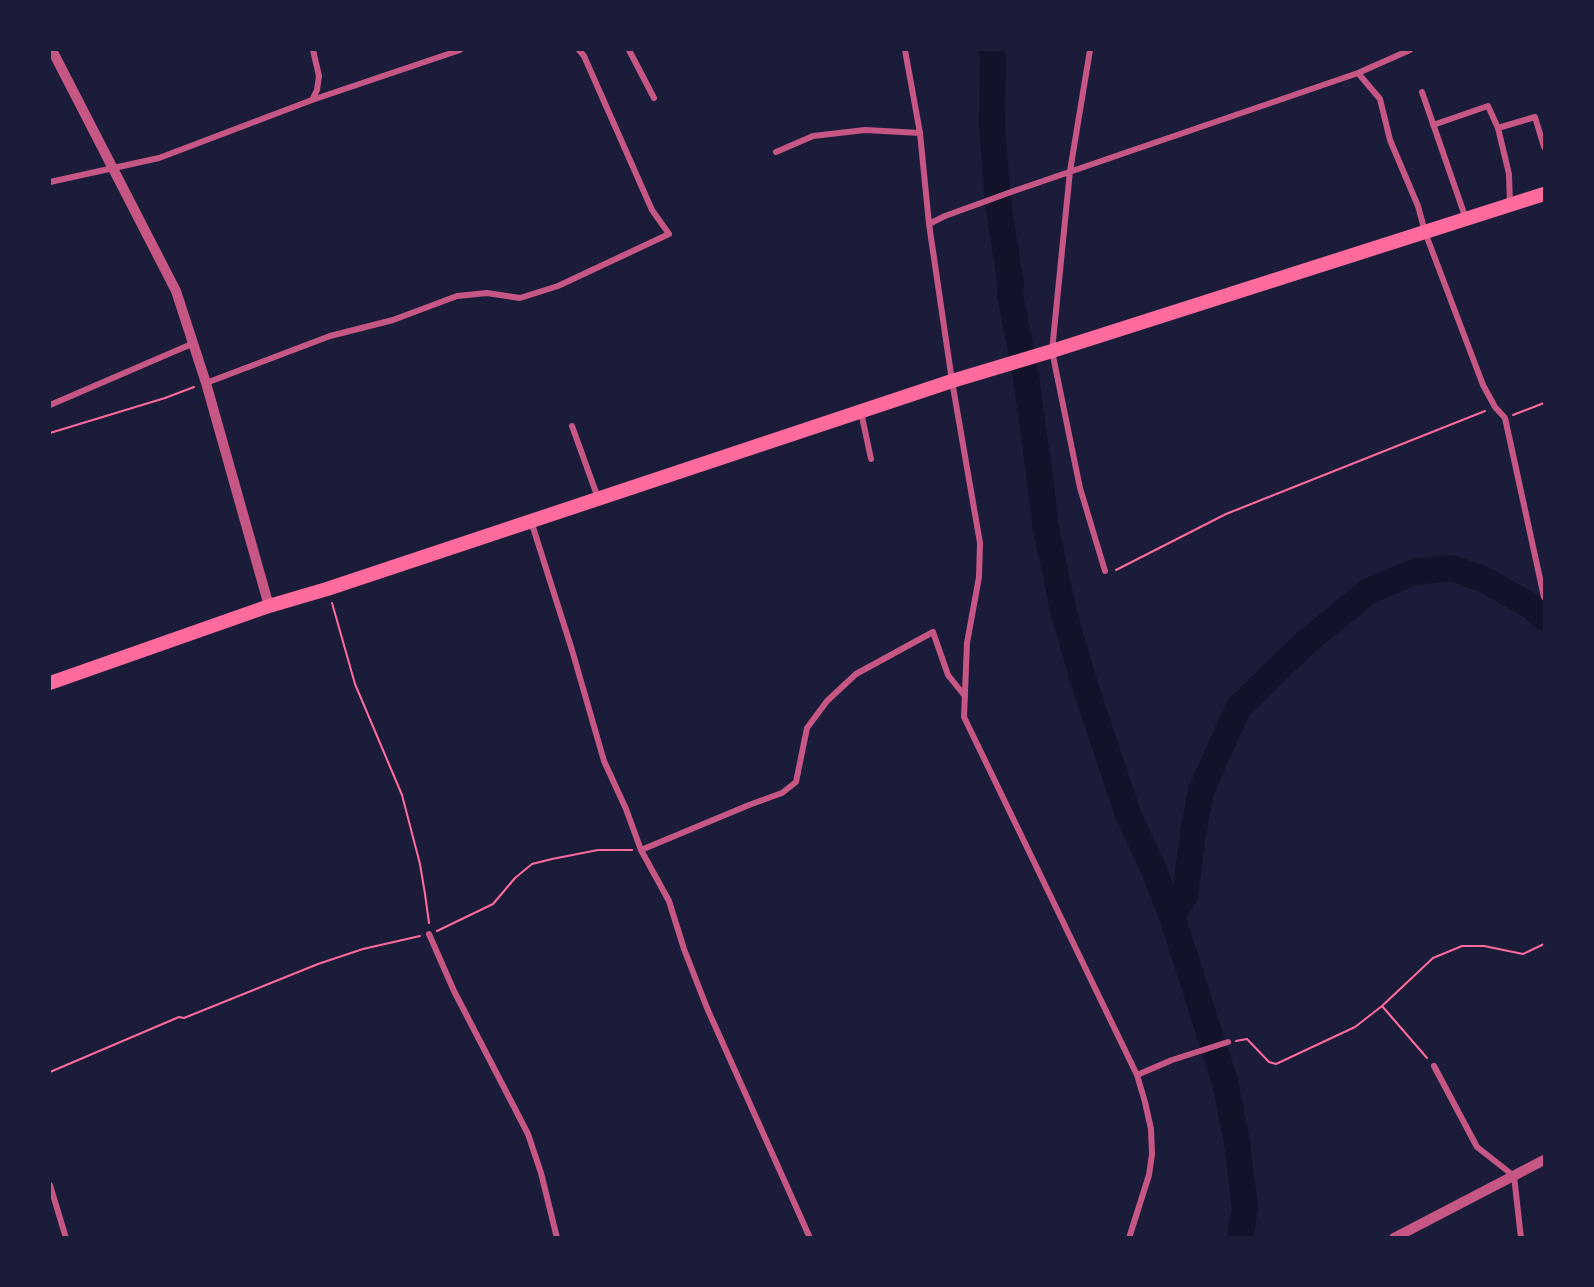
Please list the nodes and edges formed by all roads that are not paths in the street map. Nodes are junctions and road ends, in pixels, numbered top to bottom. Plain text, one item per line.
1 (52, 50) edge
2 (313, 50) edge
3 (460, 50) edge
4 (579, 50) edge
5 (629, 50) edge
6 (905, 50) edge
7 (1090, 50) edge
8 (1410, 50) edge
9 (1401, 52) edge
10 (1358, 73) junction
11 (1422, 92) dead end
12 (654, 99) dead end
13 (312, 100) junction
14 (1433, 125) junction
15 (1498, 128) junction
16 (920, 133) junction
17 (1545, 147) edge
18 (776, 152) dead end
19 (113, 167) junction
20 (1070, 171) junction
21 (50, 182) edge
22 (1545, 194) edge
23 (1510, 205) junction
24 (1466, 219) junction
25 (929, 224) junction
26 (1425, 232) junction
27 (194, 343) junction
28 (1046, 353) junction
29 (952, 381) junction
30 (206, 383) junction
31 (50, 405) edge
32 (861, 412) junction
33 (572, 426) dead end
34 (871, 459) dead end
35 (598, 499) junction
36 (531, 521) junction
37 (1104, 571) road end
38 (1545, 597) edge
39 (269, 606) junction
40 (50, 682) edge
41 (964, 695) junction
42 (641, 849) junction
43 (429, 934) road end
44 (1228, 1042) road end
45 (1434, 1066) road end
46 (1137, 1076) junction
47 (1545, 1160) edge
48 (1514, 1176) junction
49 (50, 1185) edge
50 (66, 1238) edge
51 (557, 1238) edge
52 (810, 1238) edge
53 (1128, 1238) edge
54 (1394, 1238) edge
55 (1521, 1238) edge

1 - 19 street
2 - 13 street
3 - 13 street
4 - 30 street
5 - 12 street
6 - 16 street
7 - 20 street
8 - 9 street
9 - 10 street
10 - 20 street
10 - 26 street
11 - 14 street
13 - 19 street
14 - 15 street
14 - 24 street
15 - 17 street
15 - 23 street
16 - 18 street
16 - 25 street
19 - 21 street
19 - 27 street
20 - 25 street
20 - 28 street
22 - 23 main road
23 - 24 main road
24 - 26 main road
25 - 29 street
26 - 28 main road
26 - 38 street
27 - 30 street
27 - 31 street
28 - 29 main road
28 - 37 street
29 - 32 main road
29 - 41 street
30 - 39 street
32 - 34 street
32 - 35 main road
33 - 35 street
35 - 36 main road
36 - 39 main road
36 - 42 street
39 - 40 main road
41 - 42 street
41 - 46 street
42 - 52 street
43 - 51 street
44 - 46 street
45 - 48 street
46 - 53 street
47 - 48 street
48 - 54 street
48 - 55 street
49 - 50 street

